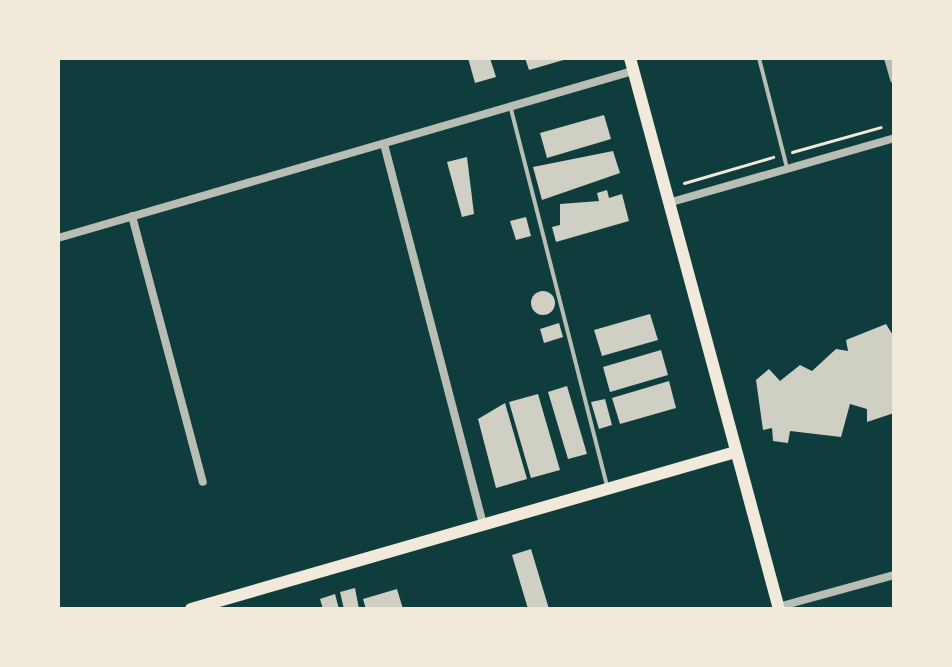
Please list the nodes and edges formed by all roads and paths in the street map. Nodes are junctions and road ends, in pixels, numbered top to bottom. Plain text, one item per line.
1 (759, 58) edge
2 (888, 58) edge
3 (632, 64) edge
4 (894, 79) edge
5 (511, 106) junction
6 (894, 138) edge
7 (384, 144) junction
8 (787, 168) junction
9 (668, 203) junction
10 (132, 216) junction
11 (58, 238) edge
12 (732, 453) junction
13 (203, 482) dead end
14 (607, 487) junction
15 (483, 524) junction
16 (894, 575) edge
17 (779, 608) edge
18 (191, 609) edge

1 - 8 lane
2 - 4 street
3 - 5 street
3 - 9 main road
5 - 7 street
5 - 14 lane
6 - 8 street
7 - 10 street
7 - 15 street
8 - 9 street
9 - 12 main road
10 - 11 street
10 - 13 street
12 - 14 main road
12 - 17 main road
14 - 15 main road
15 - 18 main road
16 - 17 street

